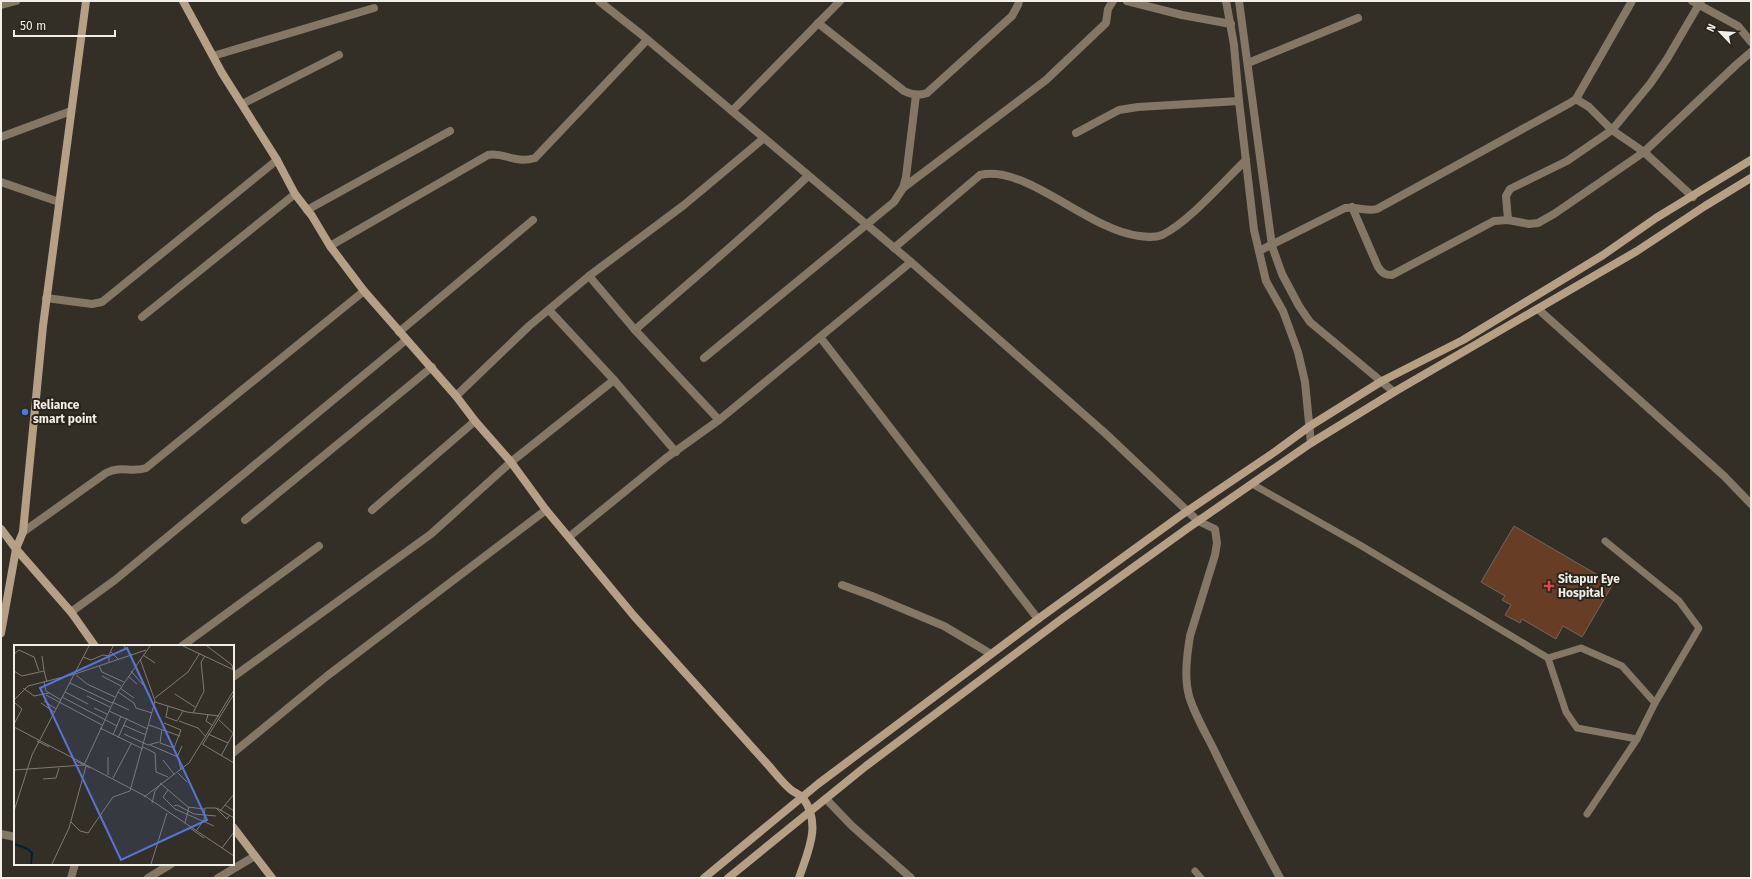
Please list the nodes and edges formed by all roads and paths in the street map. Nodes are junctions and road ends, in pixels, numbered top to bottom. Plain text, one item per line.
1 (16, 1) edge
2 (86, 1) edge
3 (183, 1) edge
4 (599, 1) edge
5 (840, 1) edge
6 (1019, 1) edge
7 (1127, 1) edge
8 (1226, 1) edge
9 (1239, 1) edge
10 (1632, 1) edge
11 (1697, 2) edge
12 (1109, 3) edge
13 (1, 5) edge
14 (374, 8) dead end
15 (1358, 18) dead end
16 (818, 23) junction
17 (1231, 24) junction
18 (647, 40) junction
19 (1751, 42) edge
20 (1751, 52) edge
21 (339, 55) dead end
22 (213, 56) junction
23 (1248, 63) junction
24 (916, 94) junction
25 (1576, 99) junction
26 (1239, 101) junction
27 (242, 104) junction
28 (71, 111) junction
29 (732, 111) junction
30 (1612, 130) junction
31 (450, 131) dead end
32 (1076, 132) dead end
33 (1, 137) edge
34 (764, 138) junction
35 (1644, 152) junction
36 (277, 160) junction
37 (1246, 160) junction
38 (1751, 160) edge
39 (808, 176) junction
40 (1751, 178) edge
41 (1, 182) edge
42 (903, 188) junction
43 (295, 194) junction
44 (1693, 196) junction
45 (59, 202) junction
46 (1352, 206) junction
47 (307, 210) junction
48 (533, 220) dead end
49 (1508, 220) junction
50 (867, 225) junction
51 (330, 246) junction
52 (1272, 246) junction
53 (894, 248) junction
54 (1259, 251) junction
55 (911, 262) junction
56 (589, 276) junction
57 (364, 291) junction
58 (46, 298) junction
59 (1538, 309) junction
60 (549, 310) junction
61 (142, 317) dead end
62 (635, 330) junction
63 (399, 332) junction
64 (820, 337) junction
65 (406, 340) junction
66 (704, 358) dead end
67 (432, 367) junction
68 (614, 380) junction
69 (1382, 381) junction
70 (1394, 392) junction
71 (456, 396) junction
72 (719, 420) junction
73 (475, 422) junction
74 (1310, 426) junction
75 (1311, 443) junction
76 (676, 452) junction
77 (511, 462) junction
78 (1252, 484) junction
79 (1751, 504) edge
80 (372, 510) dead end
81 (546, 510) junction
82 (1188, 511) junction
83 (245, 520) dead end
84 (1198, 521) junction
85 (1, 529) edge
86 (23, 532) junction
87 (569, 537) junction
88 (1605, 541) dead end
89 (319, 546) dead end
90 (16, 549) junction
91 (842, 585) dead end
92 (71, 612) junction
93 (1038, 619) junction
94 (1, 633) edge
95 (95, 645) edge
96 (183, 645) edge
97 (992, 654) junction
98 (1548, 658) junction
99 (234, 676) edge
100 (1655, 703) junction
101 (1637, 739) junction
102 (234, 752) edge
103 (802, 797) junction
104 (826, 799) junction
105 (811, 812) junction
106 (1587, 814) dead end
107 (234, 828) edge
108 (1, 834) edge
109 (14, 837) edge
110 (256, 856) junction
111 (75, 865) edge
112 (169, 865) edge
113 (1195, 871) dead end
114 (71, 878) edge
115 (148, 878) edge
116 (218, 878) edge
117 (272, 878) edge
118 (704, 878) edge
119 (728, 878) edge
120 (799, 878) edge
121 (912, 878) edge
122 (1201, 878) edge
123 (1280, 878) edge

1 - 13 street
2 - 28 street
3 - 22 street
4 - 18 street
5 - 16 street
6 - 24 street
7 - 17 street
8 - 17 street
9 - 23 street
10 - 25 street
11 - 19 street
11 - 30 street
12 - 42 street
14 - 22 street
15 - 23 street
16 - 24 street
16 - 29 street
17 - 26 street
18 - 29 street
18 - 51 street
20 - 35 street
21 - 27 street
22 - 27 street
23 - 52 street
24 - 42 street
25 - 30 street
25 - 46 street
26 - 32 street
26 - 37 street
27 - 36 street
28 - 33 street
28 - 45 street
29 - 34 street
30 - 35 street
30 - 49 street
31 - 47 street
34 - 39 street
34 - 56 street
35 - 44 street
35 - 49 street
36 - 43 street
36 - 58 street
37 - 53 street
37 - 54 street
38 - 44 street
39 - 50 street
39 - 62 street
40 - 59 street
41 - 45 street
42 - 50 street
43 - 47 street
43 - 61 street
44 - 69 street
45 - 58 street
46 - 49 street
46 - 52 street
47 - 51 street
48 - 63 street
50 - 53 street
50 - 66 street
51 - 57 street
52 - 54 street
52 - 69 street
53 - 55 street
54 - 74 street
55 - 64 street
55 - 82 street
56 - 60 street
56 - 62 street
57 - 63 street
57 - 86 street
58 - 86 street
59 - 70 street
59 - 79 street
60 - 68 street
60 - 71 street
62 - 72 street
63 - 65 street
64 - 72 street
64 - 93 street
65 - 67 street
65 - 92 street
67 - 71 street
67 - 83 street
68 - 76 street
68 - 77 street
69 - 70 street
69 - 74 street
70 - 75 street
71 - 73 street
72 - 76 street
73 - 77 street
73 - 80 street
74 - 75 street
74 - 82 street
75 - 78 street
76 - 87 street
77 - 81 street
77 - 99 street
78 - 84 street
78 - 98 lane
81 - 87 street
81 - 102 street
82 - 84 street
82 - 93 street
84 - 104 street
84 - 123 street
85 - 90 street
86 - 90 street
87 - 103 street
88 - 100 lane
89 - 96 street
90 - 92 street
90 - 94 street
91 - 97 street
92 - 95 street
93 - 97 street
97 - 103 street
98 - 100 lane
98 - 101 lane
100 - 101 lane
101 - 106 lane
103 - 105 street
103 - 118 street
104 - 105 street
104 - 121 street
105 - 119 street
105 - 120 street
107 - 110 street
108 - 109 street
110 - 116 street
110 - 117 street
111 - 114 street
112 - 115 street
113 - 122 lane

